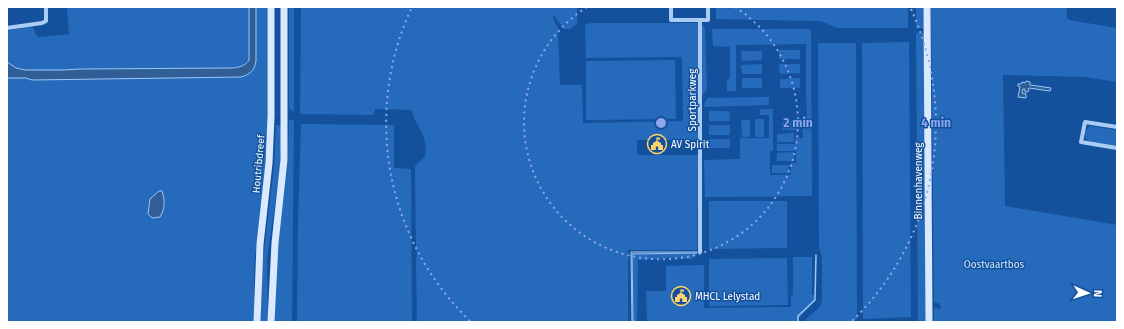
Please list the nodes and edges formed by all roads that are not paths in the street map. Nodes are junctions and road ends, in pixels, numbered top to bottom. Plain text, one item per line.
1 (46, 7) edge
2 (271, 7) edge
3 (284, 7) edge
4 (671, 7) edge
5 (708, 7) edge
6 (927, 7) edge
7 (700, 21) junction
8 (7, 28) edge
9 (1117, 127) edge
10 (1117, 148) edge
11 (700, 252) dead end
12 (257, 322) edge
13 (271, 322) edge
14 (929, 322) edge

1 - 8 street
2 - 12 main road, Houtribdreef
3 - 13 main road
4 - 7 street
5 - 7 street
6 - 14 main road, Binnenhavenweg
7 - 11 street, Sportparkweg
9 - 10 street

